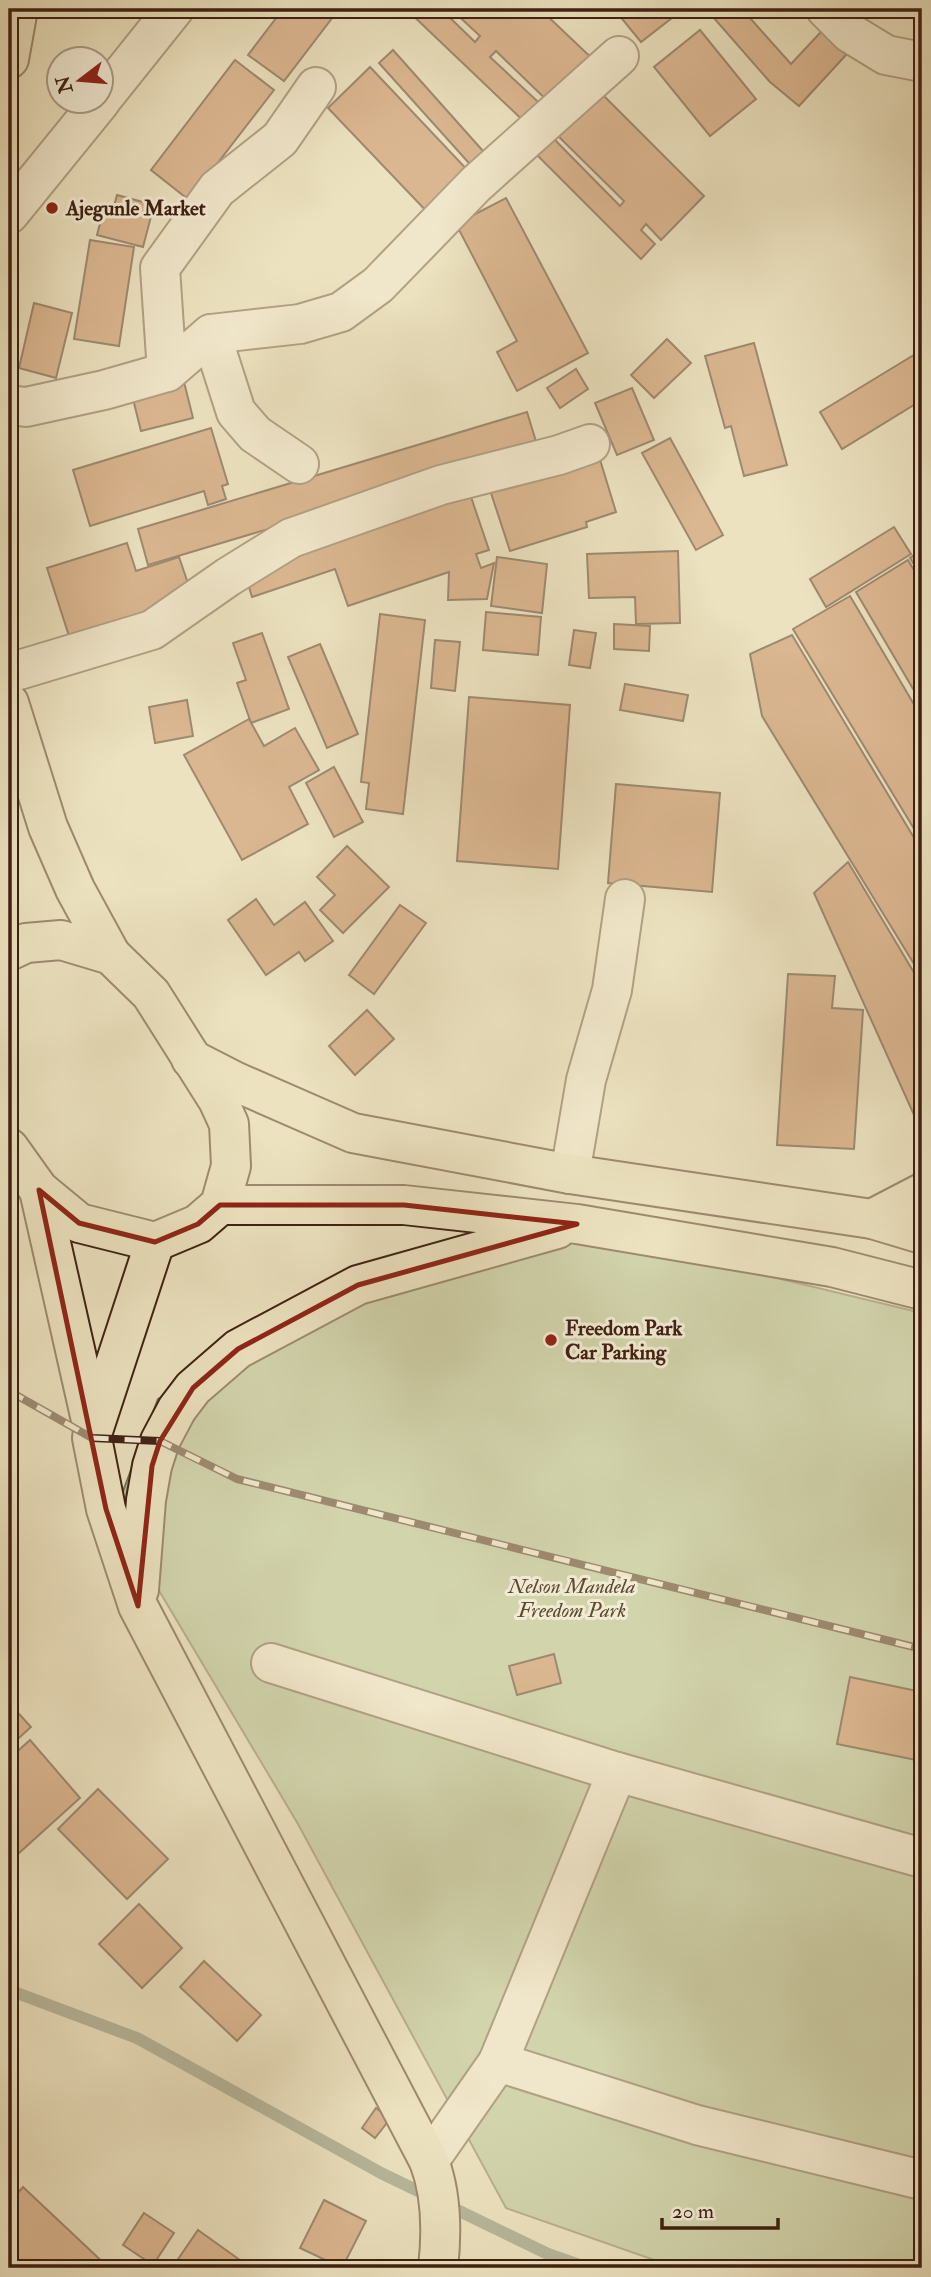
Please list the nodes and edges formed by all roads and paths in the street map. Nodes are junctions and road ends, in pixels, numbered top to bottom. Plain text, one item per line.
1 (18, 9) edge
2 (174, 9) edge
3 (826, 9) edge
4 (618, 56) dead end
5 (9, 59) edge
6 (922, 62) edge
7 (116, 81) edge
8 (316, 87) dead end
9 (88, 116) edge
10 (9, 214) edge
11 (211, 334) junction
12 (167, 372) junction
13 (9, 405) edge
14 (590, 444) dead end
15 (299, 464) dead end
16 (9, 673) edge
17 (9, 703) edge
18 (625, 899) dead end
19 (9, 951) edge
20 (111, 955) junction
21 (191, 1059) junction
22 (9, 1148) edge
23 (570, 1174) junction
24 (39, 1190) junction
25 (922, 1193) edge
26 (220, 1205) junction
27 (872, 1219) junction
28 (577, 1224) junction
29 (922, 1234) edge
30 (155, 1242) junction
31 (922, 1290) edge
32 (93, 1431) junction
33 (138, 1606) junction
34 (271, 1663) dead end
35 (617, 1772) junction
36 (922, 1858) edge
37 (498, 2062) junction
38 (431, 2166) junction
39 (922, 2180) edge
40 (438, 2268) edge

1 - 5 main road
2 - 7 street
3 - 6 street
4 - 11 street
8 - 12 street
9 - 10 street
11 - 12 street
11 - 15 street
12 - 13 street
14 - 16 street
17 - 20 main road
18 - 23 street
19 - 20 main road
20 - 21 main road
21 - 23 main road
21 - 26 main road
22 - 24 main road
23 - 27 main road
24 - 30 main road
24 - 32 main road
25 - 27 main road
26 - 28 main road
26 - 30 main road
27 - 29 main road
28 - 31 main road
28 - 33 main road
30 - 32 main road
32 - 33 main road
33 - 38 main road
34 - 35 street
35 - 36 street
35 - 37 street
37 - 38 street
37 - 39 street
38 - 40 main road

